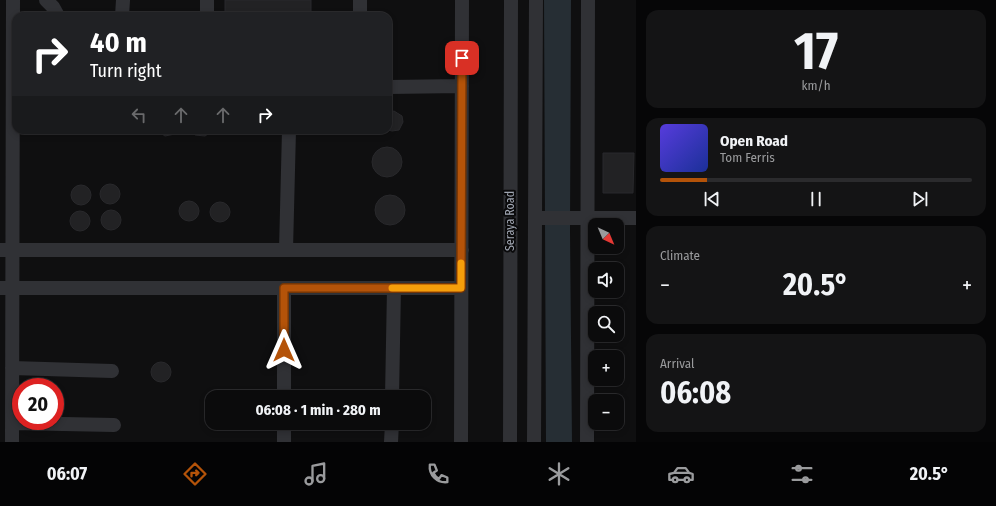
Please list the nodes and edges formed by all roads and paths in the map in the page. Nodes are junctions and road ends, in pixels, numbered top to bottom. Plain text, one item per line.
1 (13, 0) edge
2 (46, 0) edge
3 (123, 0) edge
4 (207, 0) edge
5 (360, 0) edge
6 (462, 0) edge
7 (511, 0) edge
8 (536, 0) edge
9 (588, 0) edge
10 (13, 12) edge
11 (56, 12) edge
12 (122, 12) edge
13 (207, 12) edge
14 (360, 12) edge
15 (12, 29) edge
16 (462, 86) junction
17 (10, 87) edge
18 (392, 87) edge
19 (289, 134) edge
20 (539, 218) junction
21 (581, 218) junction
22 (636, 218) edge
23 (6, 250) edge
24 (286, 250) junction
25 (462, 250) junction
26 (6, 288) edge
27 (284, 288) junction
28 (394, 288) junction
29 (461, 288) junction
30 (12, 368) junction
31 (112, 371) dead end
32 (12, 378) edge
33 (284, 390) edge
34 (392, 390) edge
35 (64, 424) edge
36 (114, 425) dead end
37 (12, 430) edge
38 (284, 430) edge
39 (392, 430) edge
40 (12, 442) edge
41 (284, 442) edge
42 (392, 442) edge
43 (462, 442) edge
44 (510, 442) edge
45 (534, 442) edge
46 (587, 442) edge

1 - 10 street
2 - 11 street
3 - 12 street
4 - 13 street
5 - 14 street
6 - 16 street
7 - 44 street, Seraya Road
8 - 20 street
9 - 21 street
15 - 17 street
16 - 18 street
16 - 25 street
17 - 23 street
19 - 24 street
20 - 21 street
20 - 45 street
21 - 22 street
21 - 46 street
23 - 24 street
23 - 26 street
24 - 25 street
25 - 29 street
26 - 27 street
26 - 30 street
27 - 28 street
27 - 33 street
28 - 29 street
28 - 34 street
29 - 43 street
30 - 31 street
30 - 32 street
35 - 36 street
37 - 40 street
38 - 41 street
39 - 42 street

